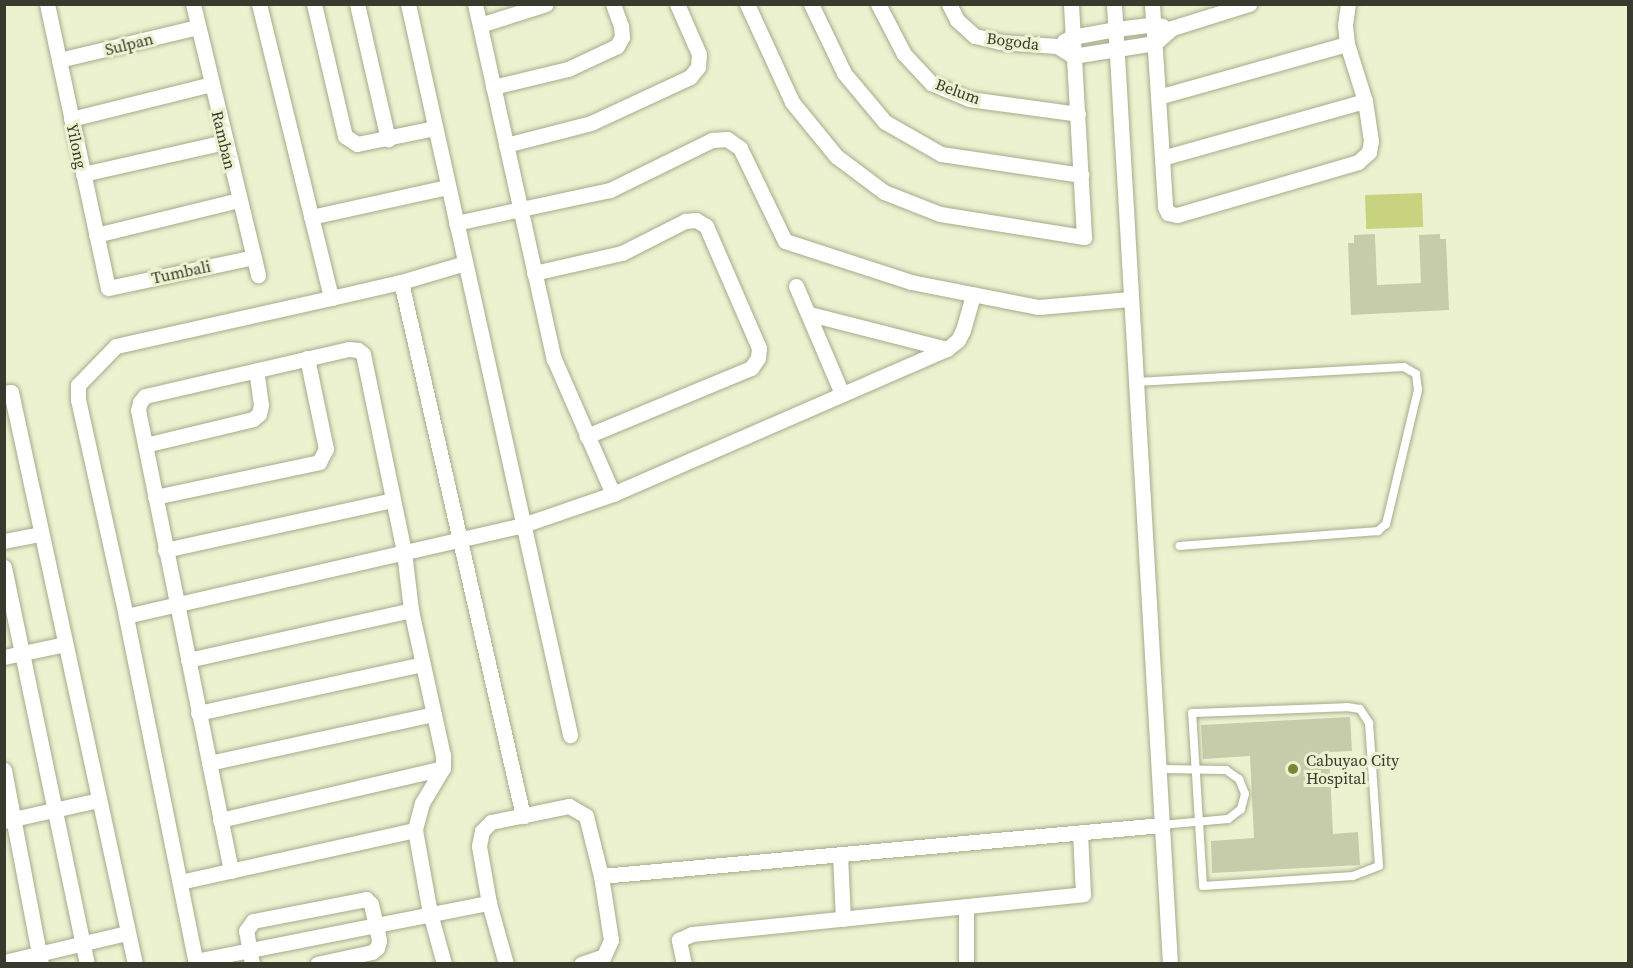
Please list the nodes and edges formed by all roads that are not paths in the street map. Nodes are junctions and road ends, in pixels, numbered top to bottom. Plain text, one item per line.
1 (47, 4) edge
2 (193, 4) edge
3 (259, 4) edge
4 (314, 4) edge
5 (357, 4) edge
6 (408, 4) edge
7 (476, 4) edge
8 (546, 4) edge
9 (613, 4) edge
10 (677, 4) edge
11 (747, 4) edge
12 (811, 4) edge
13 (878, 4) edge
14 (949, 4) edge
15 (1071, 4) edge
16 (1114, 4) edge
17 (1152, 4) edge
18 (1249, 4) edge
19 (1348, 4) edge
20 (1154, 24) junction
21 (480, 25) junction
22 (198, 27) junction
23 (1172, 28) junction
24 (1116, 29) junction
25 (1072, 37) junction
26 (1155, 43) junction
27 (1347, 44) junction
28 (1057, 46) junction
29 (1117, 50) junction
30 (1073, 56) junction
31 (59, 60) junction
32 (211, 84) junction
33 (493, 87) junction
34 (1158, 97) junction
35 (1365, 101) junction
36 (1078, 114) junction
37 (71, 119) junction
38 (435, 128) junction
39 (388, 139) junction
40 (225, 142) junction
41 (506, 145) junction
42 (1162, 158) junction
43 (83, 174) junction
44 (1081, 175) junction
45 (448, 188) junction
46 (238, 200) junction
47 (520, 210) junction
48 (310, 217) junction
49 (456, 223) junction
50 (96, 234) junction
51 (254, 257) junction
52 (465, 263) junction
53 (534, 273) junction
54 (258, 275) dead end
55 (402, 282) junction
56 (796, 286) dead end
57 (108, 288) joint
58 (974, 294) junction
59 (331, 298) junction
60 (1130, 298) junction
61 (810, 314) junction
62 (947, 349) junction
63 (307, 358) junction
64 (256, 370) junction
65 (1136, 382) junction
66 (4, 393) edge
67 (842, 394) junction
68 (587, 436) junction
69 (145, 445) junction
70 (613, 494) junction
71 (155, 497) junction
72 (393, 500) junction
73 (522, 525) junction
74 (41, 534) junction
75 (462, 539) junction
76 (4, 542) edge
77 (1180, 546) dead end
78 (165, 550) junction
79 (404, 552) junction
80 (4, 567) edge
81 (176, 604) junction
82 (411, 609) junction
83 (126, 616) junction
84 (65, 644) junction
85 (22, 653) junction
86 (4, 657) edge
87 (188, 660) junction
88 (423, 664) junction
89 (198, 713) junction
90 (434, 714) junction
91 (570, 735) dead end
92 (209, 763) junction
93 (442, 768) junction
94 (1159, 769) junction
95 (1196, 769) junction
96 (4, 770) edge
97 (99, 800) junction
98 (55, 809) junction
99 (523, 816) junction
100 (10, 820) edge
101 (220, 820) junction
102 (1199, 822) junction
103 (1161, 825) junction
104 (415, 830) junction
105 (1080, 832) junction
106 (840, 854) junction
107 (231, 871) junction
108 (601, 876) junction
109 (180, 882) junction
110 (489, 903) junction
111 (966, 906) junction
112 (430, 913) junction
113 (843, 919) junction
114 (375, 926) junction
115 (128, 933) junction
116 (83, 943) junction
117 (251, 957) edge
118 (40, 959) edge
119 (4, 962) edge
120 (195, 962) edge
121 (87, 963) edge
122 (135, 963) edge
123 (317, 963) edge
124 (444, 963) edge
125 (506, 963) edge
126 (581, 963) edge
127 (684, 963) edge
128 (966, 963) edge
129 (1170, 963) edge

1 - 31 street, Yilong
2 - 22 street, Ramban
3 - 48 street
4 - 39 street
5 - 39 street
6 - 38 street
7 - 21 street
8 - 21 street
9 - 33 street
10 - 41 street
11 - 44 street
12 - 44 street
13 - 36 street, Belum
14 - 28 street, Bogoda
15 - 25 street
16 - 24 street
17 - 20 street
18 - 23 street
19 - 27 street
20 - 23 street
20 - 24 street, Bogoda
20 - 26 street
21 - 33 street
22 - 31 street, Sulpan
22 - 32 street, Ramban
23 - 26 street
24 - 25 street, Bogoda
24 - 29 street
25 - 28 street, Bogoda
25 - 30 street
26 - 29 street
26 - 34 street
27 - 34 street
27 - 35 street
28 - 30 street, Bogoda
29 - 30 street
29 - 60 street
30 - 36 street
31 - 37 street, Yilong
32 - 37 street
32 - 40 street, Ramban
33 - 41 street
34 - 42 street
35 - 42 street
35 - 42 street
36 - 44 street
37 - 43 street, Yilong
38 - 39 street
38 - 45 street
40 - 43 street
40 - 46 street, Ramban
41 - 47 street
43 - 50 street, Yilong
45 - 48 street
45 - 49 street
46 - 50 street
46 - 51 street, Ramban
47 - 49 street
47 - 53 street
47 - 58 street
48 - 59 street
49 - 52 street
50 - 57 street, Yilong
51 - 54 street, Ramban
51 - 57 street, Tumbali
52 - 55 street
52 - 73 street
53 - 68 street
53 - 68 street
55 - 59 street
55 - 75 street
56 - 61 street
58 - 60 street
58 - 62 street
59 - 83 street
60 - 65 street
61 - 62 street
61 - 67 street
62 - 67 street
63 - 64 street
63 - 71 street
63 - 72 street
64 - 69 street
64 - 69 street
65 - 77 lane
65 - 94 street
66 - 74 street
67 - 70 street
68 - 70 street
69 - 71 street
70 - 73 street
71 - 78 street
72 - 78 street
72 - 79 street
73 - 75 street
73 - 91 street
74 - 76 street
74 - 84 street
75 - 79 street
75 - 99 street
78 - 81 street
79 - 81 street
79 - 82 street
80 - 85 street
81 - 83 street
81 - 87 street
82 - 87 street
82 - 88 street
83 - 109 street
84 - 85 street
84 - 97 street
85 - 86 street
85 - 98 street
87 - 89 street
88 - 89 street
88 - 90 street
89 - 92 street
90 - 92 street
90 - 93 street
92 - 101 street
93 - 101 street
93 - 104 street
94 - 95 lane
94 - 103 street
95 - 102 lane
95 - 102 lane
95 - 102 lane
96 - 100 street
97 - 98 street
97 - 115 street
98 - 100 street
98 - 116 street
99 - 108 street
99 - 110 street
100 - 118 street
101 - 107 street
102 - 103 lane
103 - 105 street
103 - 129 street
104 - 107 street
104 - 112 street
105 - 106 street
105 - 111 street
106 - 108 street
106 - 113 street
107 - 109 street
108 - 126 street
109 - 120 street
110 - 112 street
110 - 125 street
111 - 113 street
111 - 128 street
112 - 114 street
112 - 124 street
113 - 127 street
114 - 117 street
114 - 117 street
114 - 123 street
115 - 116 street
115 - 122 street
116 - 118 street
116 - 121 street
117 - 120 street
118 - 119 street

